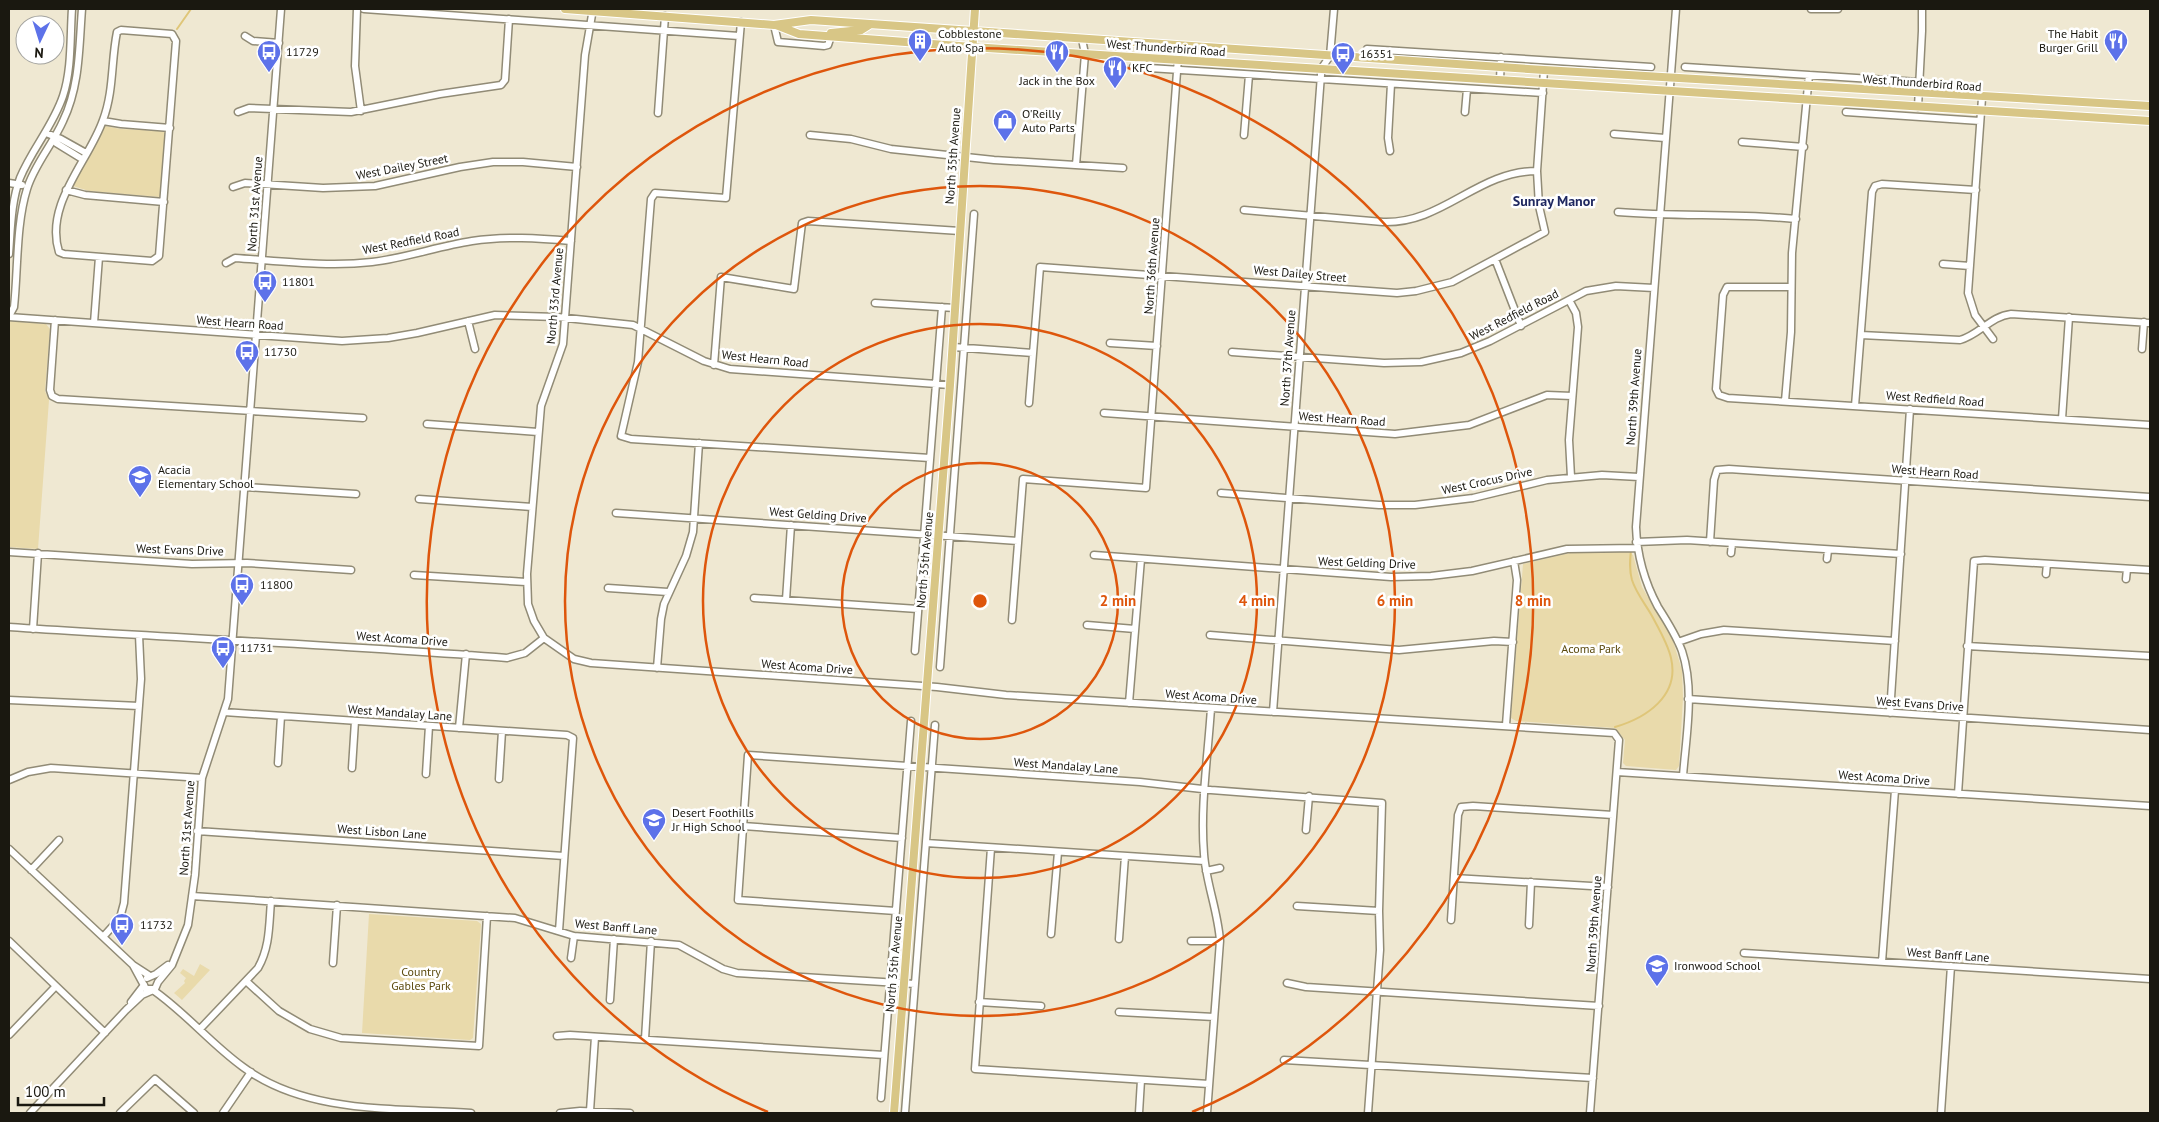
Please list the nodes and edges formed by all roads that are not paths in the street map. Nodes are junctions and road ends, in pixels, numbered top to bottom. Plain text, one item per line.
1 (72, 9) edge
2 (82, 9) edge
3 (281, 9) edge
4 (358, 9) edge
5 (364, 9) edge
6 (565, 9) edge
7 (975, 9) edge
8 (1334, 9) edge
9 (1676, 9) edge
10 (1812, 9) edge
11 (1838, 9) edge
12 (1922, 9) edge
13 (593, 10) edge
14 (665, 16) junction
15 (509, 19) junction
16 (741, 22) junction
17 (590, 24) junction
18 (774, 25) junction
19 (869, 25) junction
20 (664, 30) junction
21 (973, 32) junction
22 (820, 35) junction
23 (244, 36) dead end
24 (739, 36) junction
25 (831, 36) junction
26 (1082, 39) junction
27 (279, 43) junction
28 (1179, 45) junction
29 (972, 48) junction
30 (1367, 49) dead end
31 (1377, 50) junction
32 (1085, 54) junction
33 (1330, 56) junction
34 (1501, 57) junction
35 (1371, 58) junction
36 (1178, 61) junction
37 (1640, 66) junction
38 (1500, 67) junction
39 (1651, 67) dead end
40 (1685, 67) dead end
41 (1134, 68) dead end
42 (1321, 68) junction
43 (1699, 68) junction
44 (1178, 70) junction
45 (1544, 70) junction
46 (1249, 75) junction
47 (1809, 75) junction
48 (1645, 76) junction
49 (1670, 78) junction
50 (1692, 79) junction
51 (1320, 80) junction
52 (1500, 80) junction
53 (1919, 82) junction
54 (1543, 83) junction
55 (1391, 84) junction
56 (1808, 87) junction
57 (1467, 89) junction
58 (1669, 91) junction
59 (1543, 93) junction
60 (1918, 94) junction
61 (1982, 98) junction
62 (1808, 99) junction
63 (1854, 103) junction
64 (2150, 106) edge
65 (1918, 107) junction
66 (273, 109) junction
67 (361, 111) junction
68 (1981, 111) junction
69 (238, 112) dead end
70 (1465, 112) dead end
71 (1846, 112) dead end
72 (658, 113) dead end
73 (1861, 113) junction
74 (1980, 120) junction
75 (103, 121) junction
76 (2150, 121) edge
77 (170, 128) junction
78 (46, 133) junction
79 (1614, 134) dead end
80 (810, 135) dead end
81 (1244, 135) dead end
82 (54, 138) junction
83 (1666, 138) junction
84 (1742, 142) dead end
85 (1804, 147) junction
86 (1390, 151) dead end
87 (84, 156) junction
88 (964, 156) junction
89 (1076, 165) junction
90 (577, 166) junction
91 (1123, 168) dead end
92 (1537, 171) junction
93 (9, 183) edge
94 (18, 184) junction
95 (268, 184) junction
96 (27, 187) junction
97 (233, 187) dead end
98 (66, 190) junction
99 (1976, 190) junction
100 (164, 202) junction
101 (1244, 210) dead end
102 (1618, 212) dead end
103 (974, 214) dead end
104 (1660, 215) junction
105 (1310, 216) junction
106 (1796, 220) junction
107 (960, 231) junction
108 (571, 241) junction
109 (9, 254) edge
110 (99, 257) junction
111 (1495, 259) junction
112 (262, 260) junction
113 (226, 263) dead end
114 (1943, 264) dead end
115 (1970, 266) junction
116 (1162, 275) junction
117 (1305, 286) junction
118 (1792, 287) junction
119 (1654, 288) junction
120 (1569, 300) junction
121 (875, 303) dead end
122 (942, 307) junction
123 (956, 308) junction
124 (9, 316) edge
125 (566, 317) junction
126 (2069, 318) junction
127 (55, 320) junction
128 (468, 321) junction
129 (2147, 322) edge
130 (94, 323) junction
131 (1521, 326) junction
132 (1984, 327) junction
133 (641, 328) junction
134 (1862, 335) junction
135 (256, 336) junction
136 (1993, 339) dead end
137 (1110, 343) dead end
138 (1157, 346) junction
139 (953, 347) junction
140 (964, 348) junction
141 (475, 349) dead end
142 (2142, 349) dead end
143 (1232, 352) dead end
144 (1032, 353) junction
145 (1300, 357) junction
146 (714, 365) junction
147 (936, 384) junction
148 (950, 385) junction
149 (1572, 396) junction
150 (1785, 401) junction
151 (1029, 403) dead end
152 (1856, 406) junction
153 (1910, 409) junction
154 (250, 412) junction
155 (1104, 413) dead end
156 (1151, 417) junction
157 (363, 418) dead end
158 (2062, 419) junction
159 (427, 424) dead end
160 (2150, 425) edge
161 (1294, 427) junction
162 (538, 432) junction
163 (699, 443) junction
164 (930, 458) junction
165 (1571, 477) junction
166 (1639, 477) junction
167 (1906, 482) junction
168 (245, 487) junction
169 (1220, 493) dead end
170 (356, 494) dead end
171 (2150, 497) edge
172 (419, 499) dead end
173 (1289, 499) junction
174 (532, 507) junction
175 (616, 513) dead end
176 (694, 518) junction
177 (791, 525) junction
178 (924, 534) junction
179 (939, 535) junction
180 (950, 536) junction
181 (1018, 541) junction
182 (1710, 542) junction
183 (1732, 543) junction
184 (1636, 545) junction
185 (1828, 550) junction
186 (9, 552) edge
187 (1731, 553) dead end
188 (38, 554) junction
189 (1901, 554) junction
190 (1094, 555) dead end
191 (1141, 559) junction
192 (1827, 560) dead end
193 (1514, 561) junction
194 (239, 564) junction
195 (2047, 564) junction
196 (1283, 569) junction
197 (2127, 569) junction
198 (351, 570) dead end
199 (2150, 570) edge
200 (2046, 574) dead end
201 (414, 575) dead end
202 (2126, 579) dead end
203 (526, 582) junction
204 (608, 588) dead end
205 (668, 592) junction
206 (754, 598) dead end
207 (786, 600) junction
208 (918, 608) junction
209 (1012, 620) dead end
210 (1088, 625) dead end
211 (9, 627) edge
212 (33, 629) junction
213 (1135, 629) junction
214 (1210, 635) dead end
215 (139, 636) junction
216 (544, 638) junction
217 (233, 640) junction
218 (1278, 640) junction
219 (1895, 640) junction
220 (1513, 642) junction
221 (1678, 642) junction
222 (1967, 646) junction
223 (916, 651) dead end
224 (466, 654) junction
225 (2150, 656) edge
226 (658, 668) junction
227 (940, 668) dead end
228 (927, 686) junction
229 (1688, 699) junction
230 (9, 700) edge
231 (1129, 702) junction
232 (140, 706) junction
233 (1211, 708) junction
234 (224, 712) junction
235 (1273, 712) junction
236 (1890, 713) junction
237 (281, 716) junction
238 (1963, 718) junction
239 (355, 721) junction
240 (911, 721) dead end
241 (935, 725) dead end
242 (1506, 725) junction
243 (429, 726) junction
244 (459, 728) junction
245 (2150, 730) edge
246 (502, 731) junction
247 (1617, 736) joint
248 (278, 763) dead end
249 (907, 767) junction
250 (352, 768) dead end
251 (921, 768) junction
252 (932, 769) junction
253 (1617, 772) junction
254 (134, 773) junction
255 (426, 774) dead end
256 (1683, 776) junction
257 (202, 778) junction
258 (499, 779) dead end
259 (9, 780) edge
260 (1206, 789) junction
261 (1895, 790) junction
262 (1958, 794) junction
263 (1309, 796) junction
264 (2150, 806) edge
265 (1613, 815) junction
266 (743, 826) junction
267 (1306, 830) dead end
268 (197, 831) junction
269 (902, 838) junction
270 (59, 840) dead end
271 (926, 843) junction
272 (991, 848) junction
273 (9, 849) edge
274 (1058, 852) junction
275 (564, 856) junction
276 (1125, 856) junction
277 (1204, 862) junction
278 (1220, 868) dead end
279 (31, 870) junction
280 (1206, 871) junction
281 (1454, 878) junction
282 (1531, 882) junction
283 (1608, 887) junction
284 (192, 896) junction
285 (271, 901) junction
286 (337, 906) junction
287 (1297, 906) dead end
288 (896, 911) junction
289 (1378, 911) junction
290 (487, 916) junction
291 (1451, 920) dead end
292 (1528, 925) dead end
293 (559, 931) junction
294 (1052, 934) dead end
295 (574, 936) junction
296 (103, 937) junction
297 (614, 939) junction
298 (1119, 939) dead end
299 (9, 941) edge
300 (651, 941) junction
301 (1192, 941) dead end
302 (1220, 941) junction
303 (1744, 952) dead end
304 (571, 958) dead end
305 (172, 961) junction
306 (1882, 962) junction
307 (333, 963) dead end
308 (133, 965) junction
309 (1951, 966) junction
310 (151, 976) junction
311 (2150, 979) edge
312 (246, 981) junction
313 (158, 983) junction
314 (890, 983) junction
315 (1287, 983) dead end
316 (144, 984) junction
317 (904, 984) junction
318 (915, 984) junction
319 (56, 986) junction
320 (152, 991) junction
321 (1377, 992) junction
322 (610, 1000) dead end
323 (979, 1002) junction
324 (172, 1003) junction
325 (1041, 1006) dead end
326 (1599, 1006) junction
327 (126, 1010) junction
328 (1119, 1012) dead end
329 (1214, 1017) junction
330 (200, 1030) junction
331 (105, 1033) junction
332 (9, 1035) edge
333 (557, 1036) dead end
334 (595, 1037) junction
335 (644, 1039) junction
336 (884, 1055) junction
337 (1284, 1060) dead end
338 (1371, 1064) junction
339 (251, 1072) junction
340 (1593, 1078) junction
341 (1141, 1080) junction
342 (1209, 1084) junction
343 (881, 1098) dead end
344 (590, 1111) junction
345 (30, 1113) edge
346 (120, 1113) edge
347 (194, 1113) edge
348 (223, 1113) edge
349 (471, 1113) edge
350 (560, 1113) edge
351 (630, 1113) edge
352 (894, 1113) edge
353 (905, 1113) edge
354 (1139, 1113) edge
355 (1207, 1113) edge
356 (1368, 1113) edge
357 (1590, 1113) edge
358 (1941, 1113) edge

1 - 78 street
2 - 82 street
3 - 27 street, North 31st Avenue
4 - 67 street
5 - 15 street
6 - 13 main road, West Thunderbird Road
7 - 21 main road, North 35th Avenue
8 - 33 street
9 - 49 street, North 39th Avenue
10 - 11 street
12 - 53 street
13 - 14 main road, West Thunderbird Road
13 - 17 street, North 33rd Avenue
14 - 16 main road, West Thunderbird Road
14 - 20 street
15 - 17 street
15 - 67 street
16 - 18 main road, West Thunderbird Road
16 - 24 street
17 - 20 street
17 - 90 street, North 33rd Avenue
18 - 19 main road, West Thunderbird Road
18 - 22 main road, West Thunderbird Road
18 - 25 street
19 - 21 main road, West Thunderbird Road
19 - 22 main road
20 - 24 street
20 - 72 street
21 - 26 main road, West Thunderbird Road
21 - 29 main road, North 35th Avenue
22 - 25 main road, West Thunderbird Road
23 - 27 street
24 - 133 street
25 - 29 main road, West Thunderbird Road
26 - 28 main road, West Thunderbird Road
26 - 32 street
27 - 66 street, North 31st Avenue
28 - 33 main road, West Thunderbird Road
28 - 36 street, North 36th Avenue
29 - 32 main road, West Thunderbird Road
29 - 88 main road, North 35th Avenue
30 - 31 street
31 - 34 street
31 - 35 street
32 - 36 main road, West Thunderbird Road
32 - 89 street
33 - 35 main road, West Thunderbird Road
33 - 42 street
34 - 37 street
34 - 38 street
35 - 38 main road, West Thunderbird Road
36 - 42 main road, West Thunderbird Road
36 - 44 street, North 36th Avenue
37 - 39 street
37 - 48 street
38 - 45 main road, West Thunderbird Road
38 - 52 street
40 - 43 street, West Thunderbird Road
41 - 44 street, West Thunderbird Road
42 - 51 street, North 37th Avenue
42 - 52 main road, West Thunderbird Road
43 - 47 street, West Thunderbird Road
43 - 50 street
44 - 46 street, West Thunderbird Road
44 - 116 street, North 36th Avenue
45 - 48 main road, West Thunderbird Road
45 - 54 street
46 - 51 street, West Thunderbird Road
46 - 81 street
47 - 53 street, West Thunderbird Road
47 - 56 street
48 - 49 main road, West Thunderbird Road
49 - 50 main road, West Thunderbird Road
49 - 58 street, North 39th Avenue
50 - 56 main road, West Thunderbird Road
51 - 55 street, West Thunderbird Road
51 - 105 street, North 37th Avenue
52 - 54 main road, West Thunderbird Road
53 - 60 street
54 - 58 main road, West Thunderbird Road
54 - 59 street
55 - 57 street, West Thunderbird Road
55 - 86 street
56 - 60 main road, West Thunderbird Road
56 - 62 street
57 - 59 street, West Thunderbird Road
57 - 70 street
58 - 62 main road, West Thunderbird Road
58 - 83 street, North 39th Avenue
59 - 92 street
60 - 61 main road, West Thunderbird Road
60 - 65 street
61 - 64 main road, West Thunderbird Road
61 - 68 street
62 - 63 main road, West Thunderbird Road
62 - 85 street
63 - 65 main road, West Thunderbird Road
63 - 73 street, West Thunderbird Road
65 - 68 main road, West Thunderbird Road
66 - 67 street
66 - 69 street
66 - 95 street, North 31st Avenue
68 - 74 street
68 - 76 main road, West Thunderbird Road
71 - 73 street
73 - 74 street
74 - 99 street
75 - 77 street
75 - 77 street
75 - 87 street
77 - 100 street
78 - 82 street
78 - 94 street
79 - 83 street
80 - 88 street
82 - 87 street
82 - 96 street
83 - 104 street, North 39th Avenue
84 - 85 street
85 - 106 street
87 - 98 street
88 - 89 street
88 - 107 main road, North 35th Avenue
89 - 91 street
90 - 95 street, West Dailey Street
90 - 108 street, North 33rd Avenue
92 - 105 street
92 - 111 street, West Dailey Street
93 - 94 street
94 - 96 street
94 - 109 street
95 - 97 street, West Dailey Street
95 - 112 street, North 31st Avenue
96 - 124 street
98 - 100 street
98 - 110 street
99 - 115 street
99 - 134 street
100 - 110 street
101 - 105 street
102 - 104 street
103 - 140 street, North 35th Avenue
104 - 106 street
104 - 119 street, North 39th Avenue
105 - 117 street, North 37th Avenue
106 - 118 street
107 - 123 main road, North 35th Avenue
107 - 146 street
108 - 112 street, West Redfield Road
108 - 125 street, North 33rd Avenue
110 - 130 street
111 - 117 street, West Dailey Street
111 - 131 street
112 - 113 street, West Redfield Road
112 - 135 street, North 31st Avenue
114 - 115 street
115 - 132 street
116 - 117 street, West Dailey Street
116 - 138 street, North 36th Avenue
116 - 144 street, West Dailey Street
117 - 145 street, North 37th Avenue
118 - 150 street
118 - 150 street, West Redfield Road
119 - 120 street, West Redfield Road
119 - 166 street, North 39th Avenue
120 - 131 street, West Redfield Road
120 - 149 street
121 - 122 street
122 - 123 street
122 - 147 street, North 35th Avenue
123 - 139 main road, North 35th Avenue
124 - 127 street, West Hearn Road
125 - 128 street, West Hearn Road
125 - 133 street, West Hearn Road
125 - 162 street, North 33rd Avenue
126 - 129 street
126 - 132 street
126 - 158 street
127 - 130 street, West Hearn Road
127 - 154 street
128 - 135 street, West Hearn Road
128 - 141 street
129 - 142 street
130 - 135 street, West Hearn Road
131 - 145 street, West Redfield Road
132 - 134 street
132 - 136 street
133 - 146 street, West Hearn Road
133 - 163 street
134 - 152 street
135 - 154 street, North 31st Avenue
137 - 138 street
138 - 156 street, North 36th Avenue
139 - 140 street
139 - 148 main road, North 35th Avenue
140 - 144 street
140 - 180 street, North 35th Avenue
143 - 145 street, West Redfield Road
144 - 151 street
145 - 161 street, North 37th Avenue
146 - 147 street, West Hearn Road
147 - 148 street, West Hearn Road
147 - 164 street, North 35th Avenue
148 - 179 main road, North 35th Avenue
149 - 161 street, West Hearn Road
149 - 165 street
150 - 152 street, West Redfield Road
152 - 153 street, West Redfield Road
153 - 158 street, West Redfield Road
153 - 167 street
154 - 157 street
154 - 168 street, North 31st Avenue
155 - 156 street, West Hearn Road
156 - 161 street, West Hearn Road
156 - 181 street, North 36th Avenue
158 - 160 street, West Redfield Road
159 - 162 street
161 - 173 street, North 37th Avenue
162 - 174 street, North 33rd Avenue
163 - 164 street
163 - 176 street
164 - 178 street, North 35th Avenue
165 - 166 street, West Crocus Drive
165 - 173 street, West Crocus Drive
166 - 184 street, North 39th Avenue
167 - 171 street, West Hearn Road
167 - 182 street, West Hearn Road
167 - 189 street
168 - 170 street
168 - 194 street, North 31st Avenue
169 - 173 street, West Crocus Drive
172 - 174 street
173 - 196 street, North 37th Avenue
174 - 203 street, North 33rd Avenue
175 - 176 street, West Gelding Drive
176 - 177 street, West Gelding Drive
176 - 205 street
177 - 178 street, West Gelding Drive
177 - 207 street
178 - 179 street, West Gelding Drive
178 - 208 street, North 35th Avenue
179 - 180 street, West Gelding Drive
179 - 228 main road, North 35th Avenue
180 - 181 street, West Gelding Drive
180 - 227 street, North 35th Avenue
181 - 209 street
182 - 183 street, West Gelding Drive
182 - 184 street, West Gelding Drive
183 - 185 street, West Gelding Drive
183 - 187 street
184 - 193 street, West Gelding Drive
184 - 221 street, North 39th Avenue
185 - 189 street, West Gelding Drive
185 - 192 street
186 - 188 street, West Evans Drive
188 - 194 street, West Evans Drive
188 - 212 street
189 - 219 street
190 - 191 street, West Gelding Drive
191 - 196 street, West Gelding Drive
191 - 213 street
193 - 196 street, West Gelding Drive
193 - 220 street
194 - 198 street, West Evans Drive
194 - 217 street, North 31st Avenue
195 - 197 street
195 - 200 street
195 - 222 street
196 - 218 street, North 37th Avenue
197 - 199 street
197 - 202 street
201 - 203 street
203 - 216 street, North 33rd Avenue
204 - 205 street
205 - 226 street
206 - 207 street
207 - 208 street
208 - 223 street, North 35th Avenue
210 - 213 street
211 - 212 street, West Acoma Drive
212 - 215 street, West Acoma Drive
213 - 231 street
214 - 218 street
215 - 217 street, West Acoma Drive
215 - 232 street
216 - 224 street, West Acoma Drive
216 - 226 street, West Acoma Drive
217 - 224 street, West Acoma Drive
217 - 234 street, North 31st Avenue
218 - 220 street
218 - 235 street, North 37th Avenue
219 - 221 street
219 - 236 street
220 - 242 street
221 - 229 street, North 39th Avenue
222 - 225 street
222 - 238 street
224 - 244 street
226 - 228 street, West Acoma Drive
228 - 231 street, West Acoma Drive
228 - 251 main road, North 35th Avenue
229 - 236 street, West Evans Drive
229 - 256 street, North 39th Avenue
230 - 232 street
231 - 233 street, West Acoma Drive
232 - 254 street
233 - 235 street, West Acoma Drive
233 - 260 street
234 - 237 street, West Mandalay Lane
234 - 257 street, North 31st Avenue
235 - 242 street, West Acoma Drive
236 - 238 street, West Evans Drive
237 - 239 street, West Mandalay Lane
237 - 248 street
238 - 245 street, West Evans Drive
238 - 262 street
239 - 243 street, West Mandalay Lane
239 - 250 street
240 - 249 street, North 35th Avenue
241 - 252 street, North 35th Avenue
242 - 247 street, West Acoma Drive
243 - 244 street, West Mandalay Lane
243 - 255 street
244 - 246 street, West Mandalay Lane
246 - 258 street
246 - 275 street, West Mandalay Lane
247 - 253 street, North 39th Avenue
249 - 251 street, West Mandalay Lane
249 - 266 street, West Mandalay Lane
249 - 269 street, North 35th Avenue
251 - 252 street, West Mandalay Lane
251 - 317 main road, North 35th Avenue
252 - 260 street, West Mandalay Lane
252 - 271 street, North 35th Avenue
253 - 256 street, West Acoma Drive
253 - 265 street, North 39th Avenue
254 - 257 street
254 - 259 street
254 - 296 street
256 - 261 street, West Acoma Drive
257 - 268 street, North 31st Avenue
260 - 263 street, West Mandalay Lane
260 - 277 street
261 - 262 street, West Acoma Drive
261 - 306 street
262 - 264 street, West Acoma Drive
263 - 267 street
263 - 289 street, West Mandalay Lane
265 - 281 street
265 - 283 street, North 39th Avenue
266 - 269 street
266 - 288 street
268 - 275 street, West Lisbon Lane
268 - 284 street, North 31st Avenue
269 - 288 street, North 35th Avenue
270 - 279 street
271 - 272 street
271 - 318 street, North 35th Avenue
272 - 274 street
272 - 323 street
273 - 279 street
274 - 276 street
274 - 294 street
275 - 293 street
276 - 277 street
276 - 298 street
277 - 280 street
278 - 280 street
279 - 296 street
280 - 302 street
281 - 282 street
281 - 291 street
282 - 283 street
282 - 292 street
283 - 326 street, North 39th Avenue
284 - 285 street, West Banff Lane
284 - 305 street, North 31st Avenue
285 - 286 street, West Banff Lane
285 - 312 street
286 - 290 street, West Banff Lane
286 - 307 street
287 - 289 street
288 - 314 street, North 35th Avenue
289 - 321 street
290 - 293 street, West Banff Lane
290 - 312 street
293 - 295 street, West Banff Lane
295 - 297 street, West Banff Lane
295 - 304 street
296 - 308 street
297 - 300 street, West Banff Lane
297 - 322 street
299 - 319 street
300 - 314 street, West Banff Lane
300 - 335 street
301 - 302 street
302 - 329 street
303 - 306 street, West Banff Lane
305 - 310 street
305 - 313 street, North 31st Avenue
306 - 309 street, West Banff Lane
308 - 310 street
308 - 316 street
309 - 311 street, West Banff Lane
309 - 358 street
310 - 313 street
310 - 316 street
312 - 330 street
313 - 320 street, North 31st Avenue
313 - 324 street
314 - 317 street, West Banff Lane
314 - 336 street, North 35th Avenue
315 - 321 street
316 - 320 street
316 - 327 street
317 - 318 street, West Banff Lane
317 - 352 main road, North 35th Avenue
318 - 353 street, North 35th Avenue
319 - 331 street
319 - 332 street
320 - 324 street
320 - 327 street, North 31st Avenue
321 - 326 street
321 - 338 street
323 - 325 street
323 - 341 street
324 - 330 street
326 - 340 street, North 39th Avenue
327 - 331 street
328 - 329 street
329 - 342 street
330 - 339 street
331 - 345 street
333 - 334 street
334 - 335 street
334 - 344 street
335 - 336 street
336 - 343 street, North 35th Avenue
337 - 338 street
338 - 340 street
338 - 356 street
339 - 348 street
339 - 349 street
340 - 357 street, North 39th Avenue
341 - 342 street
341 - 354 street
342 - 355 street
344 - 350 street
344 - 351 street
346 - 347 street

